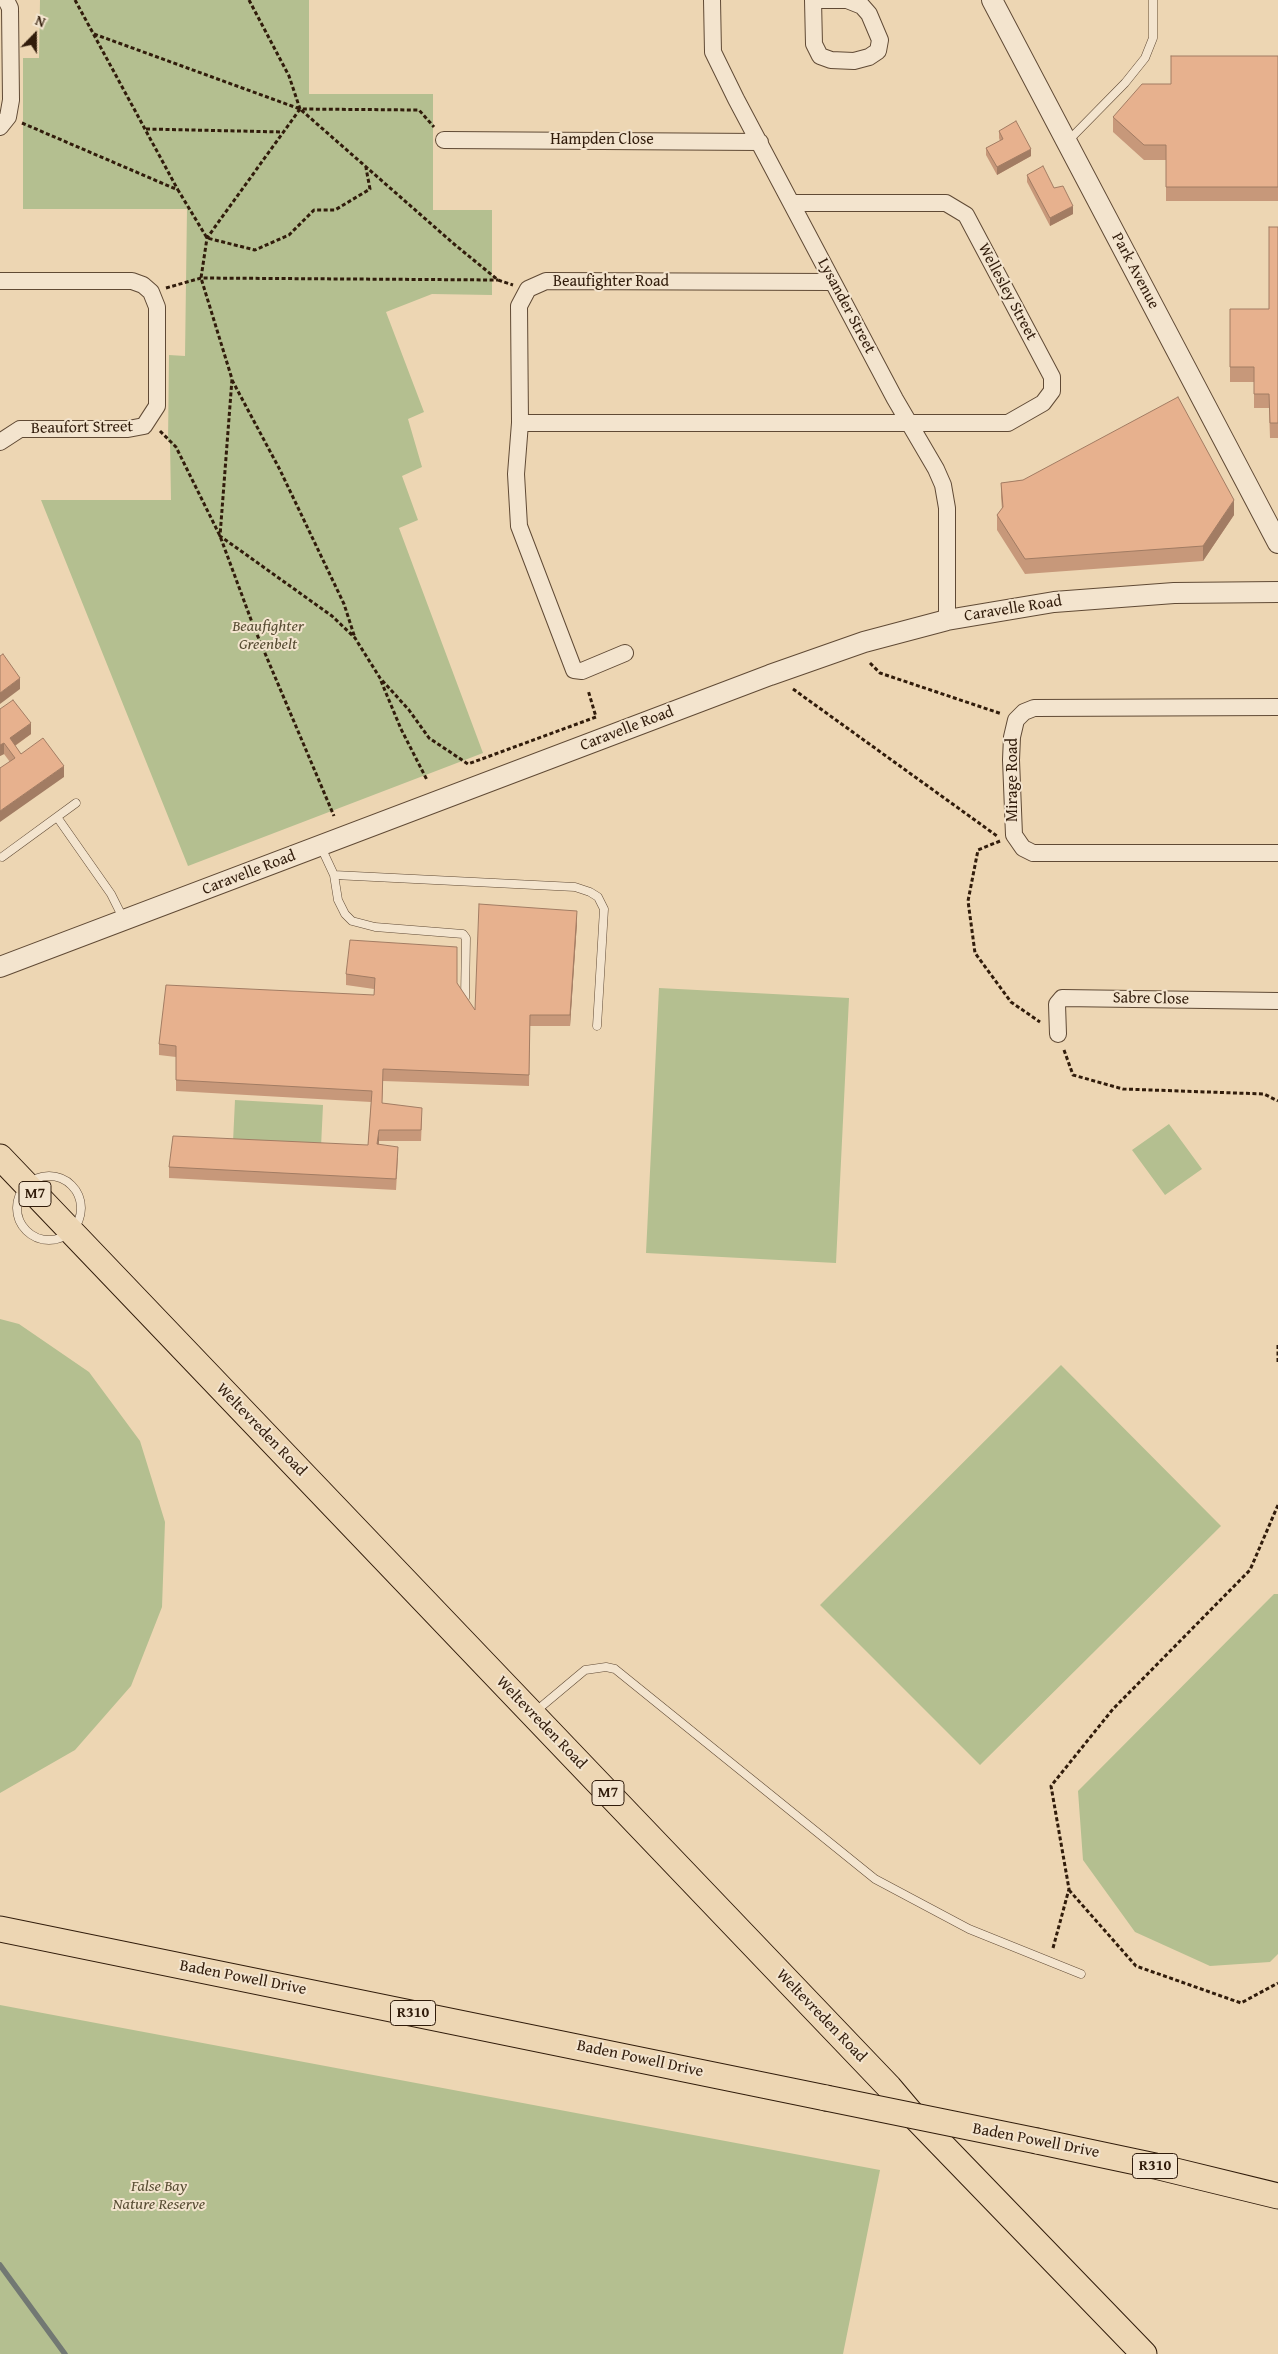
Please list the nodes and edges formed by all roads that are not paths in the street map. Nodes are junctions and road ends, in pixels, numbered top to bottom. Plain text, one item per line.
1 (6, 0) edge
2 (712, 0) edge
3 (813, 0) edge
4 (818, 0) edge
5 (992, 0) edge
6 (1152, 0) edge
7 (4, 122) edge
8 (444, 140) road end
9 (760, 142) junction
10 (1067, 142) junction
11 (792, 203) junction
12 (0, 281) edge
13 (833, 282) junction
14 (520, 423) junction
15 (910, 424) junction
16 (0, 442) edge
17 (1278, 543) edge
18 (1278, 592) edge
19 (947, 620) junction
20 (625, 653) dead end
21 (1278, 707) edge
22 (76, 803) dead end
23 (57, 818) junction
24 (320, 846) junction
25 (1278, 853) edge
26 (2, 857) dead end
27 (334, 875) junction
28 (124, 920) junction
29 (0, 967) edge
30 (464, 998) edge
31 (1278, 1001) edge
32 (597, 1026) dead end
33 (1058, 1034) road end
34 (0, 1157) edge
35 (532, 1714) junction
36 (0, 1929) edge
37 (1081, 1974) dead end
38 (1278, 2196) edge
39 (1135, 2348) edge

1 - 7 street
2 - 9 street, Lysander Street
3 - 4 street
5 - 10 street, Park Avenue
6 - 10 lane
8 - 9 street, Hampden Close
9 - 11 street, Lysander Street
10 - 17 street, Park Avenue
11 - 13 street, Lysander Street
11 - 15 street, Wellesley Street
12 - 16 street, Beaufort Street
13 - 14 street, Beaufighter Road
13 - 15 street, Lysander Street
14 - 15 street
14 - 20 street
15 - 19 street, Lysander Street
18 - 19 street, Caravelle Road
19 - 24 street, Caravelle Road
21 - 25 street, Mirage Road
22 - 23 lane
23 - 26 lane
23 - 28 lane
24 - 27 lane
24 - 28 street, Caravelle Road
27 - 30 lane
27 - 32 lane
28 - 29 street, Caravelle Road
31 - 33 street, Sabre Close
34 - 35 main road, Weltevreden Road / M7
35 - 37 lane
35 - 39 main road, Weltevreden Road / M7
36 - 38 main road, Baden Powell Drive / R310, bridge

